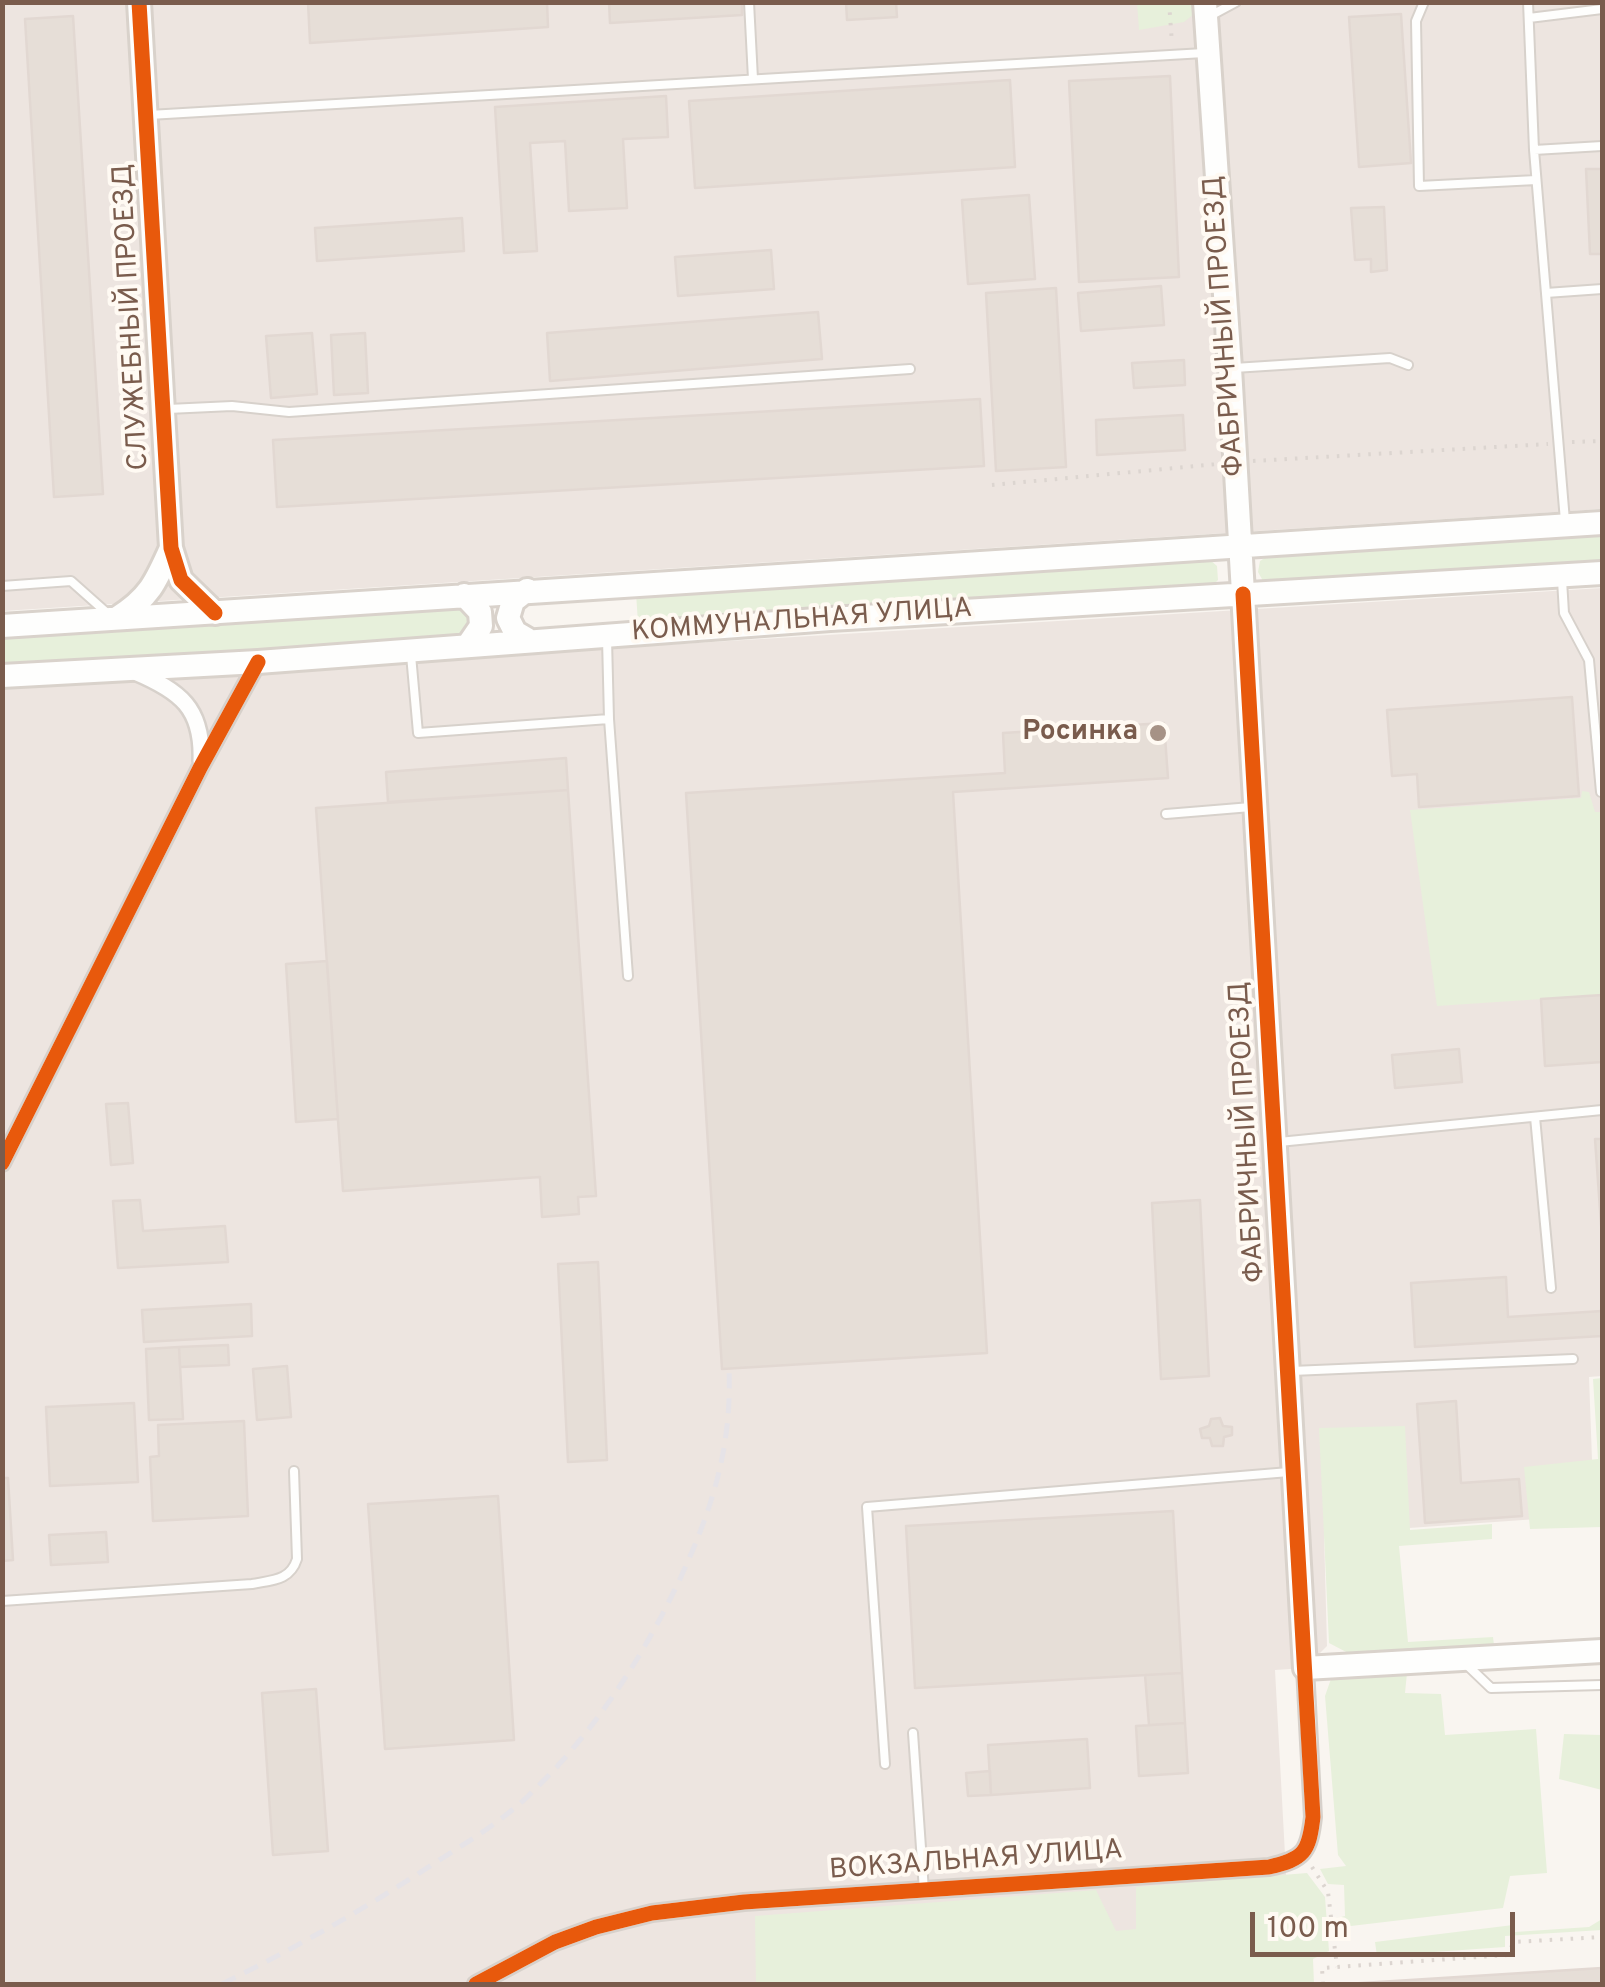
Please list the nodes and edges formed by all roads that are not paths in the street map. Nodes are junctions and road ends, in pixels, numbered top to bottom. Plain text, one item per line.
1 (139, 2) edge
2 (749, 2) edge
3 (1236, 2) edge
4 (1424, 2) edge
5 (1528, 2) edge
6 (1602, 9) edge
7 (1205, 10) edge
8 (1529, 18) junction
9 (1208, 52) junction
10 (753, 79) junction
11 (146, 116) junction
12 (1602, 146) edge
13 (1534, 150) junction
14 (1536, 180) junction
15 (1602, 289) edge
16 (1546, 293) junction
17 (1408, 365) dead end
18 (1230, 368) junction
19 (910, 369) dead end
20 (163, 410) junction
21 (1602, 523) edge
22 (1565, 526) junction
23 (1240, 546) junction
24 (171, 548) junction
25 (1602, 573) edge
26 (1562, 576) junction
27 (2, 586) edge
28 (527, 590) junction
29 (1243, 594) junction
30 (464, 595) junction
31 (215, 612) junction
32 (114, 620) junction
33 (2, 626) edge
34 (607, 634) junction
35 (527, 639) junction
36 (468, 645) junction
37 (411, 650) junction
38 (258, 662) junction
39 (127, 668) junction
40 (2, 676) edge
41 (609, 719) junction
42 (200, 768) junction
43 (1602, 792) edge
44 (1256, 807) junction
45 (1166, 814) dead end
46 (628, 976) dead end
47 (1602, 1110) edge
48 (1534, 1117) junction
49 (1274, 1143) junction
50 (2, 1163) edge
51 (1550, 1288) dead end
52 (1573, 1359) dead end
53 (1288, 1372) junction
54 (294, 1472) dead end
55 (1294, 1472) junction
56 (2, 1600) edge
57 (1602, 1651) edge
58 (1460, 1658) junction
59 (1305, 1668) junction
60 (1602, 1685) edge
61 (913, 1733) dead end
62 (885, 1764) dead end
63 (924, 1891) junction
64 (476, 1984) edge

1 - 11 main road, СЛУЖЕБНЫЙ ПРОЕЗД
2 - 10 lane
3 - 7 lane
4 - 14 lane
5 - 8 lane
6 - 8 lane
7 - 9 main road, ФАБРИЧНЫЙ ПРОЕЗД
8 - 13 lane
9 - 10 lane
9 - 18 main road, ФАБРИЧНЫЙ ПРОЕЗД
10 - 11 lane
11 - 20 main road, СЛУЖЕБНЫЙ ПРОЕЗД
12 - 13 lane
13 - 14 lane
14 - 16 lane
15 - 16 lane
16 - 22 lane
17 - 18 lane
18 - 23 main road, ФАБРИЧНЫЙ ПРОЕЗД
19 - 20 lane
20 - 24 main road, СЛУЖЕБНЫЙ ПРОЕЗД
21 - 22 main road, КОММУНАЛЬНАЯ УЛИЦА
22 - 23 main road, КОММУНАЛЬНАЯ УЛИЦА
23 - 28 main road, КОММУНАЛЬНАЯ УЛИЦА
23 - 29 main road, ФАБРИЧНЫЙ ПРОЕЗД
24 - 31 main road, СЛУЖЕБНЫЙ ПРОЕЗД
24 - 32 main road, СЛУЖЕБНЫЙ ПРОЕЗД
25 - 26 main road, КОММУНАЛЬНАЯ УЛИЦА
26 - 29 main road, КОММУНАЛЬНАЯ УЛИЦА
26 - 43 lane
27 - 32 lane
28 - 30 main road, КОММУНАЛЬНАЯ УЛИЦА
28 - 35 main road
29 - 34 main road, КОММУНАЛЬНАЯ УЛИЦА
29 - 44 main road, ФАБРИЧНЫЙ ПРОЕЗД
30 - 31 main road, КОММУНАЛЬНАЯ УЛИЦА
30 - 36 main road
31 - 32 main road, КОММУНАЛЬНАЯ УЛИЦА
32 - 33 main road, КОММУНАЛЬНАЯ УЛИЦА
34 - 35 main road, КОММУНАЛЬНАЯ УЛИЦА
34 - 41 lane
35 - 36 main road, КОММУНАЛЬНАЯ УЛИЦА
36 - 37 main road, КОММУНАЛЬНАЯ УЛИЦА
37 - 38 main road, КОММУНАЛЬНАЯ УЛИЦА
37 - 41 lane
38 - 39 main road, КОММУНАЛЬНАЯ УЛИЦА
38 - 42 street
39 - 40 main road, КОММУНАЛЬНАЯ УЛИЦА
39 - 42 street
41 - 46 lane
42 - 50 street
44 - 45 lane
44 - 49 main road, ФАБРИЧНЫЙ ПРОЕЗД
47 - 48 lane
48 - 49 lane
48 - 51 lane
49 - 53 main road, ФАБРИЧНЫЙ ПРОЕЗД
52 - 53 lane
53 - 55 main road, ФАБРИЧНЫЙ ПРОЕЗД
54 - 56 lane
55 - 59 main road, ФАБРИЧНЫЙ ПРОЕЗД
55 - 62 lane
57 - 58 main road
58 - 59 main road
58 - 60 lane
59 - 63 street, ВОКЗАЛЬНАЯ УЛИЦА
61 - 63 lane
63 - 64 street, ВОКЗАЛЬНАЯ УЛИЦА

